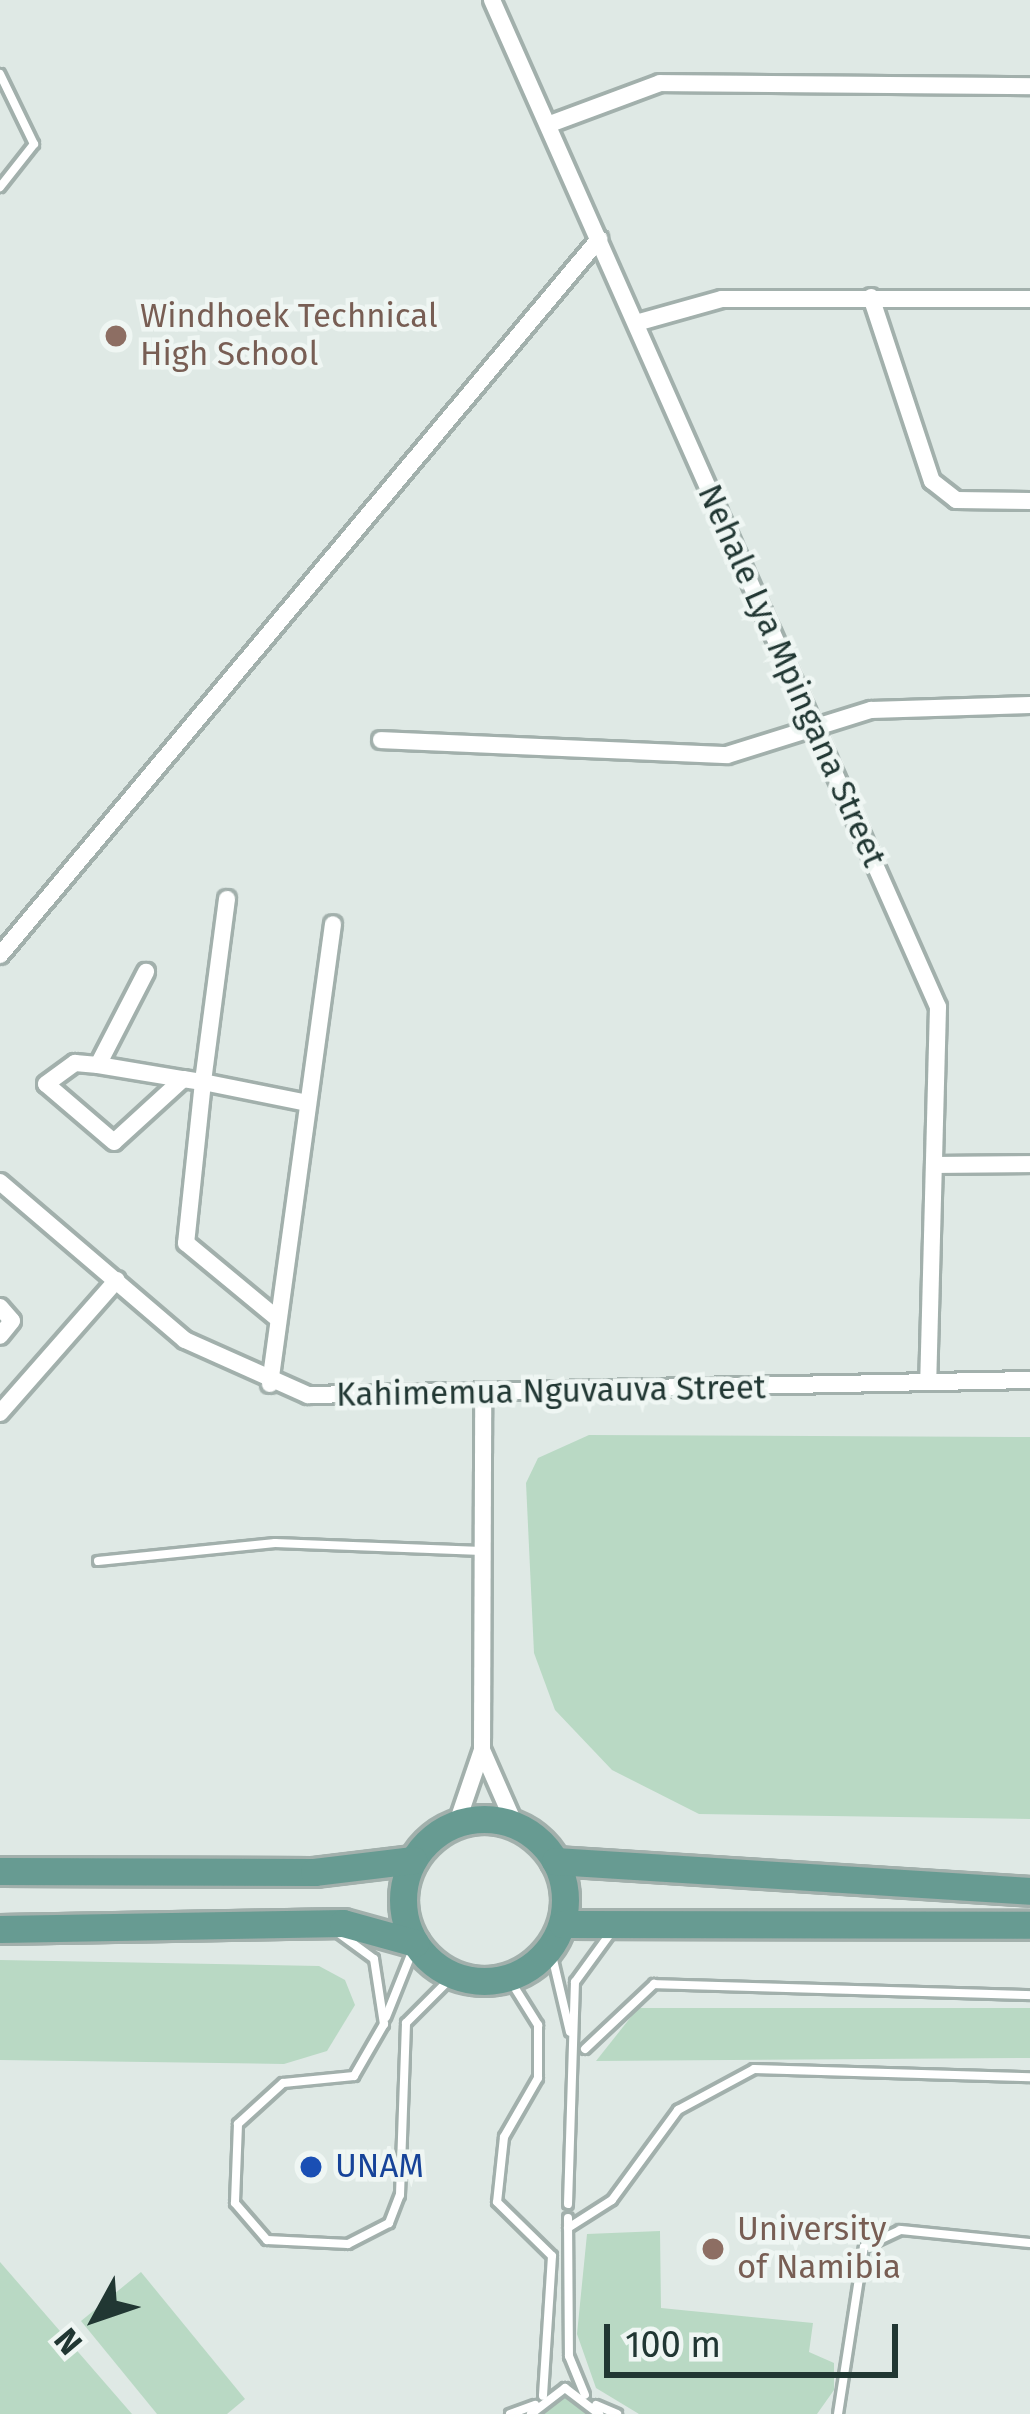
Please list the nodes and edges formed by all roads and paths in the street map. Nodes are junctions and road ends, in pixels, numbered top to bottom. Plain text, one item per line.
1 (492, 0) edge
2 (0, 74) edge
3 (1030, 86) edge
4 (550, 124) junction
5 (0, 188) edge
6 (599, 238) junction
7 (871, 297) junction
8 (1030, 299) edge
9 (636, 323) junction
10 (1030, 501) edge
11 (1030, 705) edge
12 (812, 728) junction
13 (381, 740) dead end
14 (227, 898) dead end
15 (333, 924) dead end
16 (0, 956) edge
17 (146, 972) dead end
18 (98, 1065) junction
19 (183, 1079) junction
20 (203, 1082) junction
21 (308, 1103) junction
22 (1030, 1165) edge
23 (940, 1166) junction
24 (0, 1182) edge
25 (117, 1280) junction
26 (0, 1307) edge
27 (278, 1319) junction
28 (0, 1336) edge
29 (1030, 1380) edge
30 (928, 1382) junction
31 (270, 1384) junction
32 (483, 1396) junction
33 (0, 1413) edge
34 (484, 1551) junction
35 (98, 1561) dead end
36 (482, 1750) junction
37 (457, 1823) junction
38 (521, 1828) junction
39 (413, 1859) junction
40 (555, 1861) junction
41 (0, 1871) edge
42 (1030, 1891) edge
43 (317, 1923) junction
44 (616, 1925) junction
45 (1030, 1925) edge
46 (0, 1929) edge
47 (556, 1936) junction
48 (415, 1943) junction
49 (454, 1975) junction
50 (508, 1977) junction
51 (1030, 1995) edge
52 (384, 2024) junction
53 (572, 2036) junction
54 (585, 2049) dead end
55 (1030, 2077) edge
56 (568, 2204) dead end
57 (1030, 2243) edge
58 (585, 2395) junction
59 (543, 2396) junction
60 (533, 2409) edge
61 (597, 2409) edge
62 (510, 2414) edge
63 (617, 2414) edge
64 (838, 2414) edge

1 - 4 street, Nehale Lya Mpingana Street
2 - 5 lane
3 - 4 street
4 - 6 street, Nehale Lya Mpingana Street
6 - 9 street, Nehale Lya Mpingana Street
6 - 16 street
7 - 8 street
7 - 9 street
7 - 10 street
9 - 12 street, Nehale Lya Mpingana Street
11 - 12 street
12 - 13 street
12 - 23 street, Nehale Lya Mpingana Street
14 - 20 street
15 - 21 street
17 - 18 street
18 - 19 street
18 - 19 street
19 - 20 street
20 - 21 street
20 - 27 street
21 - 27 street
22 - 23 street
23 - 30 street, Nehale Lya Mpingana Street
24 - 25 street, Kahimemua Nguvauva Street
25 - 31 street, Kahimemua Nguvauva Street
25 - 33 street
26 - 28 street
27 - 31 street
29 - 30 street, Kahimemua Nguvauva Street
30 - 32 street, Kahimemua Nguvauva Street
31 - 32 street, Kahimemua Nguvauva Street
32 - 34 street
34 - 35 lane
34 - 36 street
36 - 37 street
36 - 38 street
37 - 38 main road
37 - 39 main road
38 - 40 main road
39 - 41 main road
39 - 48 main road
40 - 42 main road
40 - 47 main road
43 - 46 main road
43 - 48 main road
43 - 52 lane
44 - 45 main road
44 - 47 main road
44 - 53 lane
47 - 50 main road
47 - 53 lane
48 - 49 main road
48 - 52 lane
49 - 50 main road
49 - 52 lane
50 - 59 lane
51 - 54 lane
53 - 56 lane
55 - 58 lane
57 - 64 lane
58 - 59 lane
58 - 61 lane
59 - 60 lane
60 - 62 lane
61 - 63 lane

